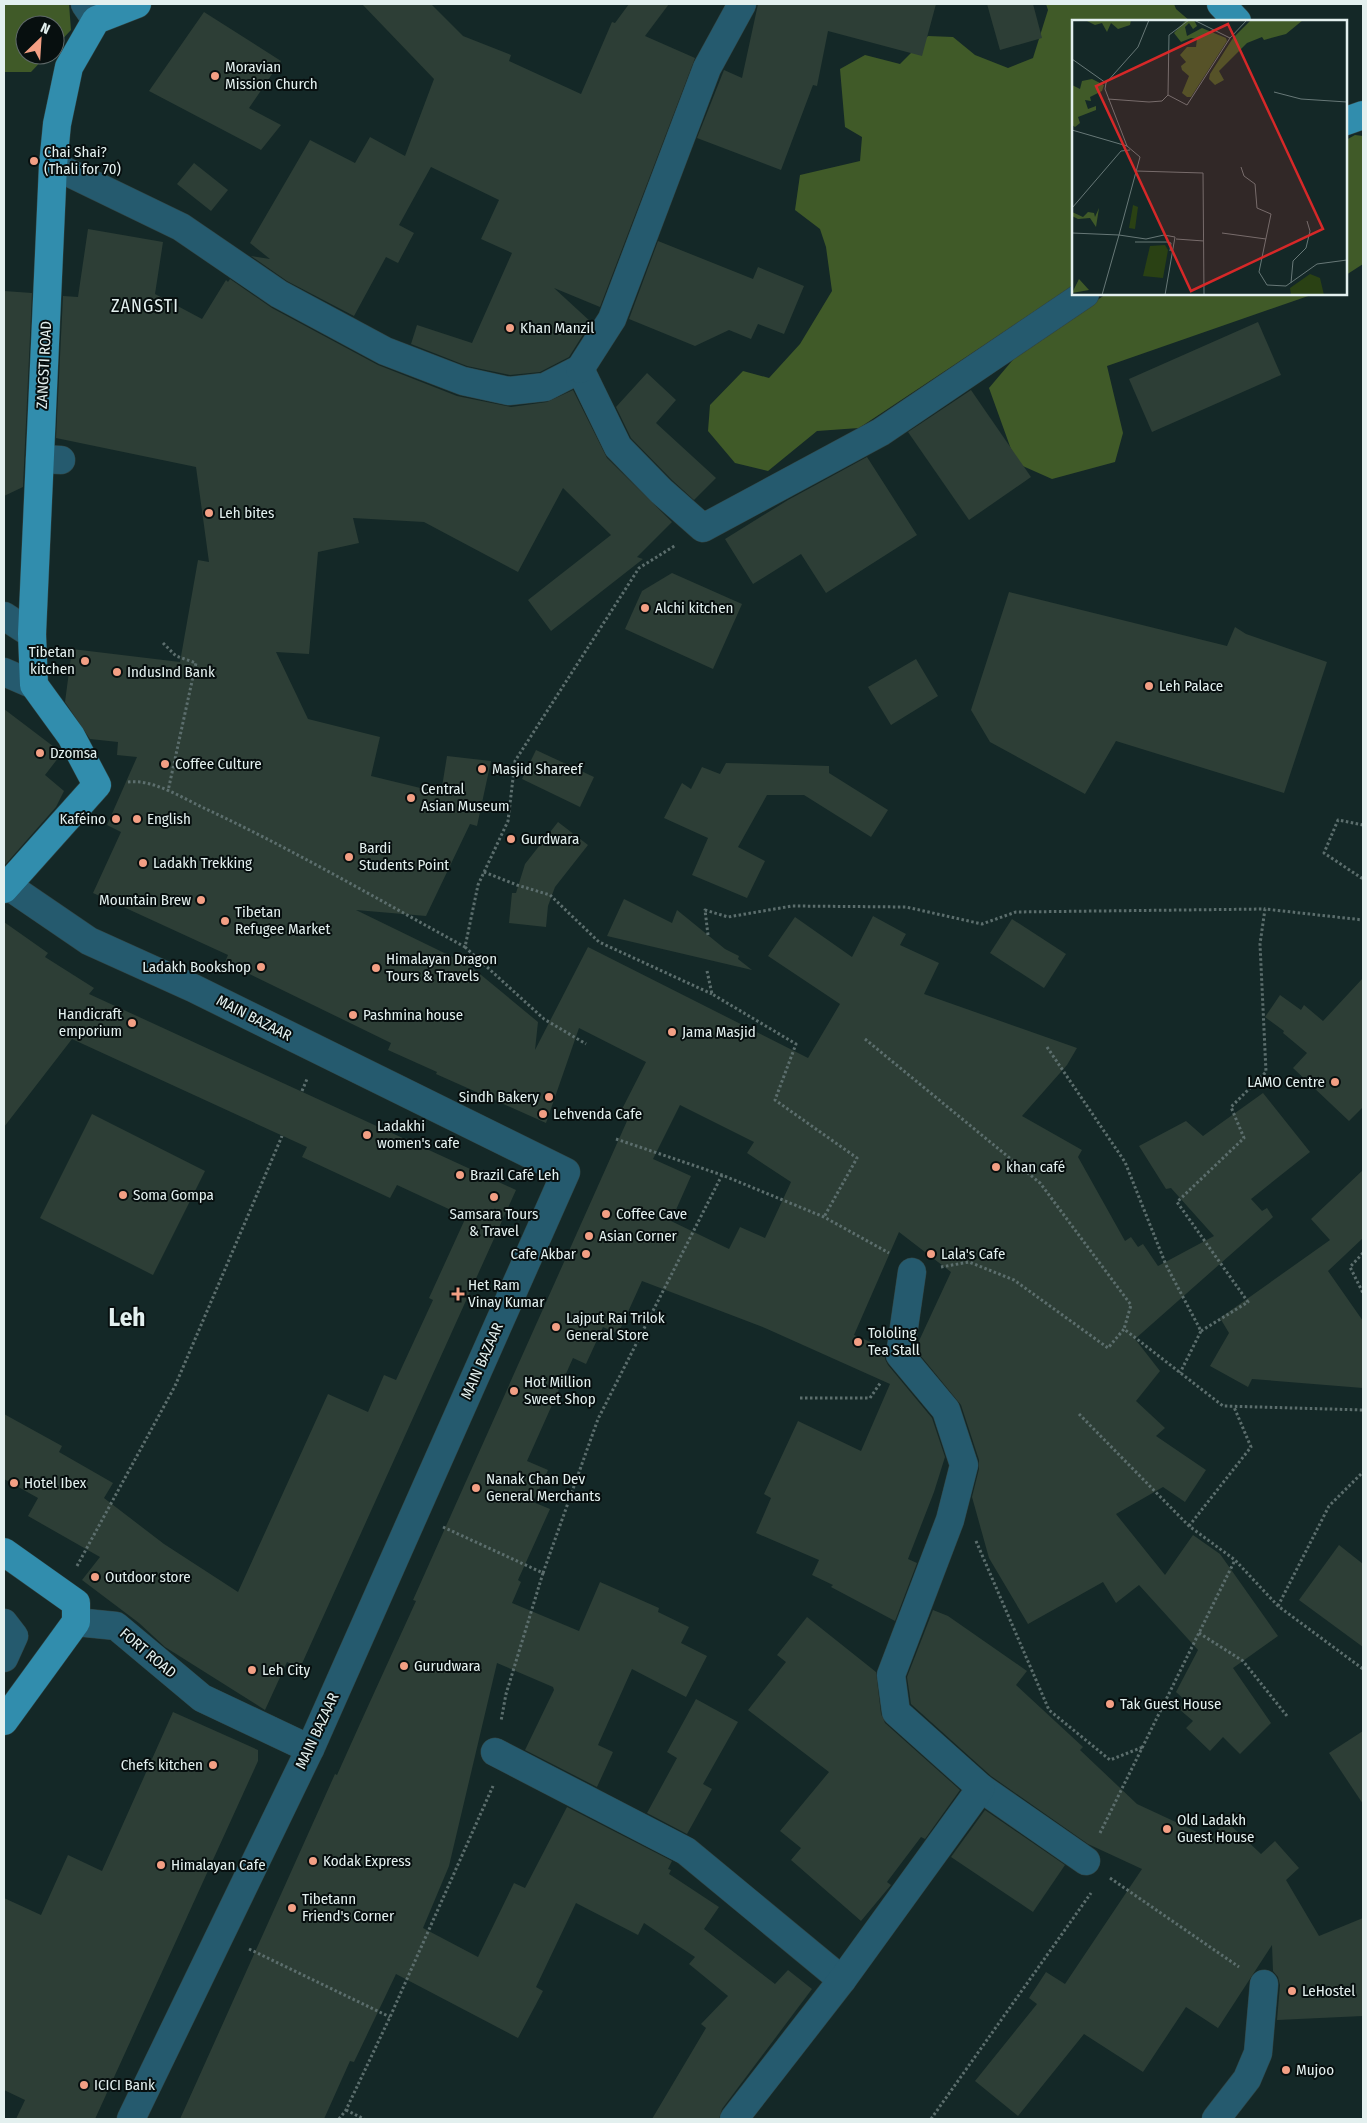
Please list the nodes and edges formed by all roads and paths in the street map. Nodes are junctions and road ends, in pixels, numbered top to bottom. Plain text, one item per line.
1 (137, 4) edge
2 (742, 4) edge
3 (1221, 4) edge
4 (90, 12) edge
5 (1236, 20) edge
6 (1363, 115) edge
7 (1347, 121) edge
8 (53, 165) junction
9 (1084, 295) edge
10 (580, 368) junction
11 (703, 528) junction
12 (4, 616) edge
13 (32, 634) junction
14 (163, 643) dead end
15 (4, 672) edge
16 (34, 686) junction
17 (97, 785) junction
18 (168, 791) junction
19 (1363, 825) edge
20 (484, 872) junction
21 (1363, 879) edge
22 (6, 887) edge
23 (1265, 909) junction
24 (1363, 920) edge
25 (708, 935) dead end
26 (465, 947) junction
27 (707, 971) dead end
28 (712, 994) junction
29 (865, 1039) dead end
30 (586, 1044) dead end
31 (1047, 1047) dead end
32 (282, 1136) dead end
33 (616, 1138) dead end
34 (722, 1175) junction
35 (824, 1217) junction
36 (1363, 1253) edge
37 (912, 1272) junction
38 (1363, 1293) edge
39 (1124, 1329) junction
40 (1202, 1331) junction
41 (900, 1355) junction
42 (1180, 1372) junction
43 (800, 1398) dead end
44 (1234, 1407) junction
45 (1363, 1410) edge
46 (1079, 1414) dead end
47 (1363, 1472) edge
48 (414, 1514) junction
49 (1189, 1526) junction
50 (973, 1534) dead end
51 (4, 1552) edge
52 (1234, 1560) junction
53 (543, 1573) junction
54 (62, 1593) junction
55 (1278, 1606) junction
56 (76, 1622) junction
57 (4, 1623) edge
58 (1198, 1633) junction
59 (4, 1658) edge
60 (1363, 1669) edge
61 (1287, 1716) dead end
62 (4, 1721) edge
63 (1144, 1746) junction
64 (310, 1749) junction
65 (495, 1752) junction
66 (981, 1788) junction
67 (1097, 1869) junction
68 (1093, 1891) dead end
69 (219, 1935) junction
70 (842, 1980) junction
71 (1264, 1984) joint
72 (390, 2018) junction
73 (346, 2110) junction
74 (131, 2119) edge
75 (340, 2119) edge
76 (364, 2119) edge
77 (734, 2119) edge
78 (931, 2119) edge
79 (1216, 2119) edge

1 - 4 main road
2 - 10 street
3 - 5 main road
4 - 8 main road, ZANGSTI ROAD
6 - 7 main road
8 - 10 street
8 - 13 main road, ZANGSTI ROAD
9 - 11 street
10 - 11 street
11 - 20 path
12 - 13 street
13 - 16 main road, ZANGSTI ROAD
14 - 18 path
15 - 16 street
16 - 17 main road
17 - 18 path
17 - 22 main road
18 - 26 path
19 - 21 path
20 - 26 path
20 - 28 path
22 - 48 street, MAIN BAZAAR
23 - 24 path
23 - 25 path
23 - 40 path
26 - 30 path
27 - 28 path
28 - 35 path
29 - 39 path
31 - 40 path
32 - 54 path
33 - 34 path
34 - 35 path
34 - 53 path
35 - 37 path
36 - 38 path
37 - 39 path
37 - 41 street
39 - 42 path
40 - 42 path
41 - 43 path
41 - 66 street
42 - 44 path
44 - 45 path
44 - 49 path
46 - 49 path
47 - 55 path
48 - 53 path
48 - 64 street, MAIN BAZAAR
49 - 52 path
50 - 63 path
51 - 54 main road
52 - 55 path
52 - 58 path
53 - 65 path
54 - 56 main road
55 - 60 path
56 - 62 main road
56 - 64 street, FORT ROAD
57 - 59 street
58 - 61 path
58 - 63 path
63 - 67 path
64 - 69 street, MAIN BAZAAR
65 - 70 street
65 - 72 path
66 - 67 street
66 - 70 street
67 - 71 path
68 - 78 path
69 - 72 path
69 - 74 street, MAIN BAZAAR
70 - 77 street
71 - 79 street
72 - 73 path
73 - 75 path
73 - 76 path

